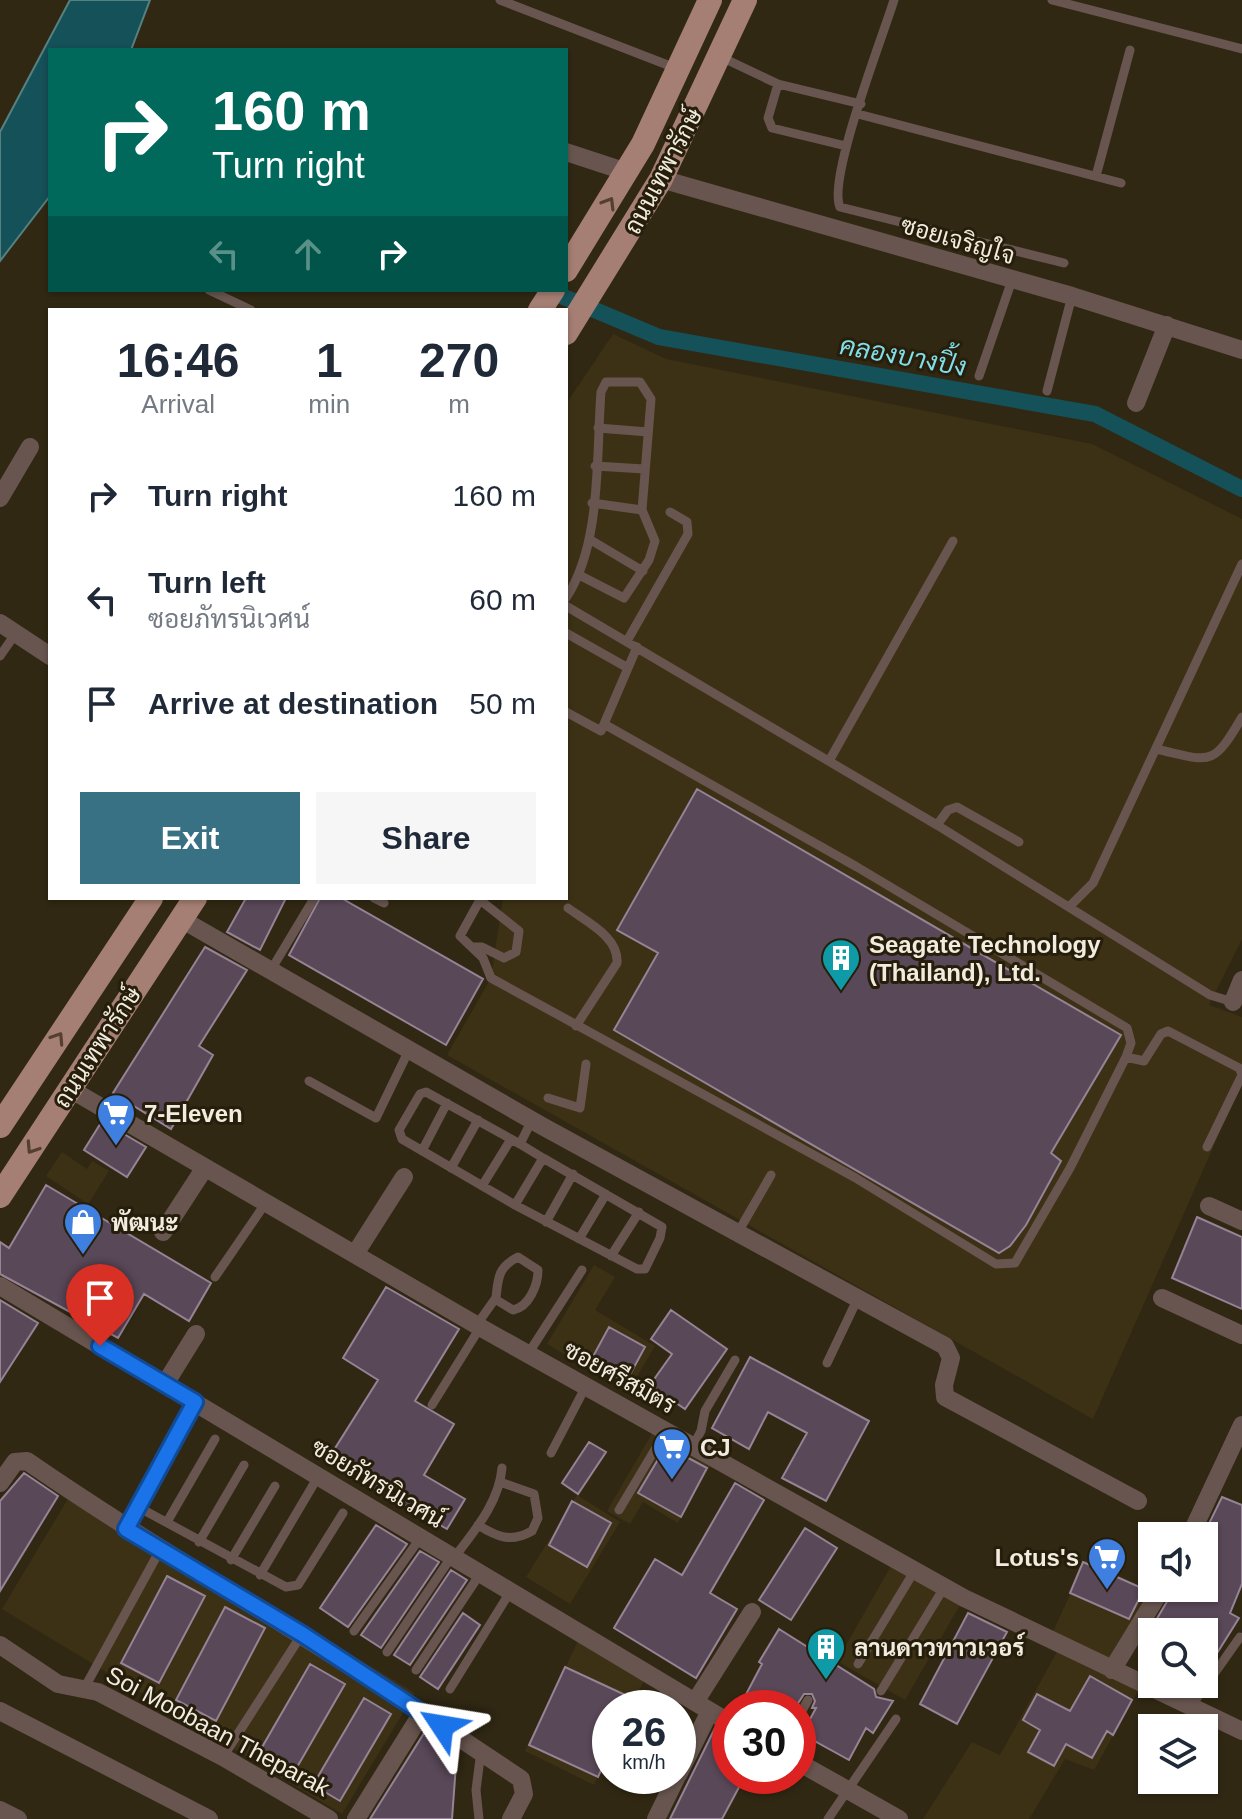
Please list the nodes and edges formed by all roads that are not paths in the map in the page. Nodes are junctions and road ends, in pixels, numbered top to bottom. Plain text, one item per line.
1 (500, 0) edge
2 (710, 0) edge
3 (745, 0) edge
4 (894, 0) edge
5 (1052, 0) edge
6 (1242, 49) edge
7 (1130, 50) dead end
8 (720, 56) junction
9 (678, 69) junction
10 (778, 84) junction
11 (860, 109) junction
12 (846, 146) junction
13 (568, 153) edge
14 (627, 172) junction
15 (1096, 176) junction
16 (661, 179) junction
17 (1121, 183) dead end
18 (1064, 263) dead end
19 (568, 266) edge
20 (1012, 280) junction
21 (213, 292) edge
22 (1072, 296) junction
23 (247, 308) edge
24 (1167, 325) junction
25 (568, 330) edge
26 (1242, 349) edge
27 (979, 376) dead end
28 (1047, 391) dead end
29 (1136, 403) dead end
30 (598, 428) junction
31 (648, 432) junction
32 (30, 447) dead end
33 (595, 466) junction
34 (644, 469) junction
35 (0, 498) edge
36 (592, 503) junction
37 (642, 510) junction
38 (670, 512) dead end
39 (589, 539) junction
40 (953, 541) dead end
41 (1242, 564) edge
42 (643, 571) junction
43 (581, 576) junction
44 (568, 595) edge
45 (568, 607) edge
46 (8, 628) edge
47 (568, 634) edge
48 (627, 641) junction
49 (637, 647) junction
50 (48, 655) edge
51 (0, 656) edge
52 (628, 668) junction
53 (568, 713) edge
54 (1242, 717) edge
55 (604, 724) junction
56 (1156, 749) junction
57 (829, 761) junction
58 (937, 825) junction
59 (1019, 842) dead end
60 (150, 900) edge
61 (313, 900) dead end
62 (479, 900) edge
63 (481, 900) edge
64 (1069, 907) junction
65 (188, 908) edge
66 (568, 908) dead end
67 (472, 947) junction
68 (271, 970) junction
69 (1242, 980) edge
70 (1233, 1002) joint
71 (576, 1026) junction
72 (409, 1050) junction
73 (1126, 1057) junction
74 (586, 1064) dead end
75 (1242, 1074) edge
76 (309, 1081) dead end
77 (70, 1089) junction
78 (548, 1098) dead end
79 (447, 1103) junction
80 (478, 1120) junction
81 (532, 1120) junction
82 (0, 1126) edge
83 (516, 1142) junction
84 (1207, 1147) dead end
85 (422, 1151) junction
86 (543, 1158) junction
87 (451, 1168) junction
88 (204, 1169) junction
89 (573, 1174) junction
90 (771, 1175) dead end
91 (404, 1177) dead end
92 (482, 1186) junction
93 (606, 1194) junction
94 (0, 1196) edge
95 (265, 1204) junction
96 (515, 1205) junction
97 (1209, 1206) dead end
98 (639, 1212) junction
99 (1242, 1221) edge
100 (546, 1222) junction
101 (163, 1232) dead end
102 (737, 1234) junction
103 (579, 1239) junction
104 (355, 1254) junction
105 (611, 1256) junction
106 (582, 1270) dead end
107 (215, 1277) dead end
108 (0, 1286) edge
109 (1162, 1298) dead end
110 (495, 1299) junction
111 (857, 1300) junction
112 (479, 1324) junction
113 (196, 1334) dead end
114 (1242, 1335) edge
115 (528, 1354) junction
116 (735, 1360) dead end
117 (827, 1363) dead end
118 (165, 1384) junction
119 (586, 1386) junction
120 (195, 1402) junction
121 (432, 1405) dead end
122 (1242, 1425) edge
123 (666, 1431) junction
124 (215, 1439) dead end
125 (693, 1446) junction
126 (551, 1453) dead end
127 (244, 1465) dead end
128 (502, 1468) dead end
129 (319, 1475) junction
130 (500, 1482) junction
131 (0, 1483) edge
132 (275, 1486) dead end
133 (1138, 1501) dead end
134 (138, 1507) junction
135 (619, 1510) dead end
136 (343, 1513) dead end
137 (167, 1522) junction
138 (1197, 1522) edge
139 (478, 1525) junction
140 (126, 1529) junction
141 (421, 1537) junction
142 (199, 1542) junction
143 (160, 1550) junction
144 (453, 1557) junction
145 (231, 1560) junction
146 (915, 1570) junction
147 (480, 1574) junction
148 (260, 1575) junction
149 (945, 1586) junction
150 (510, 1592) junction
151 (1153, 1602) edge
152 (752, 1612) dead end
153 (354, 1631) dead end
154 (302, 1634) junction
155 (1240, 1637) edge
156 (0, 1645) edge
157 (387, 1652) dead end
158 (858, 1664) dead end
159 (416, 1670) dead end
160 (1112, 1670) junction
161 (85, 1687) junction
162 (450, 1689) dead end
163 (669, 1690) edge
164 (881, 1691) dead end
165 (696, 1698) edge
166 (1190, 1708) junction
167 (0, 1711) edge
168 (422, 1713) junction
169 (896, 1719) dead end
170 (1242, 1731) edge
171 (481, 1751) junction
172 (223, 1757) junction
173 (816, 1772) edge
174 (846, 1789) junction
175 (668, 1794) edge
176 (0, 1810) edge
177 (18, 1819) edge
178 (209, 1819) edge
179 (329, 1819) edge
180 (356, 1819) edge
181 (479, 1819) edge
182 (511, 1819) edge
183 (656, 1819) edge
184 (828, 1819) edge
185 (899, 1819) edge

1 - 9 lane
2 - 9 main road, ถนนเทพารักษ์
3 - 8 main road, ถนนเทพารักษ์
4 - 11 lane
5 - 6 lane
7 - 15 lane
8 - 10 lane
8 - 16 main road, ถนนเทพารักษ์
9 - 14 main road, ถนนเทพารักษ์
10 - 11 lane
10 - 12 lane
11 - 12 lane
11 - 15 lane
12 - 18 lane
13 - 14 street
19 -> 14 main road, ถนนเทพารักษ์
15 - 17 lane
16 - 20 street, ซอยเจริญใจ
16 - 25 main road, ถนนเทพารักษ์
20 - 22 street, ซอยเจริญใจ
20 - 27 lane
21 - 23 lane
22 - 24 street, ซอยเจริญใจ
22 - 28 lane
24 - 26 street, ซอยเจริญใจ
24 - 29 street
30 - 31 lane
30 - 31 lane
30 - 33 lane
31 - 34 lane
32 - 35 street
33 - 34 lane
33 - 36 lane
34 - 37 lane
36 - 37 lane
36 - 39 lane
37 - 42 lane
38 - 48 lane
39 - 42 lane
39 - 43 lane
40 - 57 lane
41 - 56 lane
42 - 43 lane
43 - 44 lane
45 - 48 lane
46 - 50 street
46 - 51 lane
47 - 52 lane
48 - 49 lane
49 - 52 lane
49 - 57 lane
52 - 55 lane
53 - 55 lane
54 - 56 lane
55 - 73 lane
56 - 64 lane
57 - 58 lane
58 - 59 lane
58 - 64 lane
82 -> 60 main road, ถนนเทพารักษ์
61 - 68 lane
62 - 67 lane
63 - 67 lane
64 - 70 lane
65 - 68 street
65 - 77 main road, ถนนเทพารักษ์
66 - 71 lane
67 - 71 lane
68 - 72 street
69 - 70 street
71 - 73 lane
72 - 76 lane
72 - 81 street
73 - 75 lane
74 - 78 lane
75 - 84 lane
77 - 88 street, ซอยศรีสมิตร
77 -> 94 main road, ถนนเทพารักษ์
79 - 80 lane
79 - 85 lane
79 - 85 lane
80 - 83 lane
80 - 87 lane
81 - 83 lane
81 - 102 street
83 - 86 lane
83 - 92 lane
85 - 87 lane
86 - 89 lane
86 - 96 lane
87 - 92 lane
88 - 95 street, ซอยศรีสมิตร
88 - 101 street
89 - 93 lane
89 - 100 lane
90 - 102 lane
91 - 104 street
92 - 96 lane
93 - 98 lane
93 - 103 lane
95 - 104 street, ซอยศรีสมิตร
95 - 107 lane
96 - 100 lane
97 - 99 street
98 - 105 lane
98 - 105 lane
100 - 103 lane
102 - 111 street
103 - 105 lane
104 - 112 street, ซอยศรีสมิตร
106 - 115 lane
108 - 118 street, ซอยภัทรนิเวศน์
109 - 114 street
110 - 110 lane
110 - 112 lane
111 - 117 lane
111 - 133 street
112 - 115 street, ซอยศรีสมิตร
112 - 121 lane
113 - 118 street
115 - 119 street, ซอยศรีสมิตร
116 - 125 lane
118 - 120 street, ซอยภัทรนิเวศน์
119 - 123 street, ซอยศรีสมิตร
119 - 126 lane
120 - 129 street, ซอยภัทรนิเวศน์
120 - 134 lane
122 - 138 street
123 - 125 street, ซอยศรีสมิตร
123 - 135 lane
124 - 137 lane
125 - 146 street, ซอยศรีสมิตร
127 - 142 lane
128 - 130 lane
129 - 141 street, ซอยภัทรนิเวศน์
129 - 148 lane
130 - 139 lane
130 - 139 lane
131 - 140 street
132 - 145 lane
134 - 137 lane
134 - 140 lane
136 - 148 lane
137 - 142 lane
139 - 144 lane
140 - 143 street
141 - 144 street, ซอยภัทรนิเวศน์
141 - 153 lane
142 - 145 lane
143 - 154 street
143 - 161 lane
144 - 147 street, ซอยภัทรนิเวศน์
144 - 157 lane
145 - 148 lane
146 - 149 street, ซอยศรีสมิตร
146 - 158 lane
147 - 150 street, ซอยภัทรนิเวศน์
147 - 159 lane
149 - 160 street, ซอยศรีสมิตร
149 - 164 lane
150 - 162 lane
150 - 163 street, ซอยภัทรนิเวศน์
151 - 160 street
152 - 165 street
154 - 168 street
154 - 172 lane
155 - 166 lane
156 - 161 street, Soi Moobaan Theparak
160 - 166 street, ซอยศรีสมิตร
161 - 172 street, Soi Moobaan Theparak
166 - 170 street, ซอยศรีสมิตร
167 - 178 street
168 - 171 street
168 - 180 street
169 - 174 lane
171 - 181 lane
171 - 182 street
172 - 179 street, Soi Moobaan Theparak
173 - 174 street
174 - 184 lane
174 - 185 street
175 - 183 street
176 - 177 street

